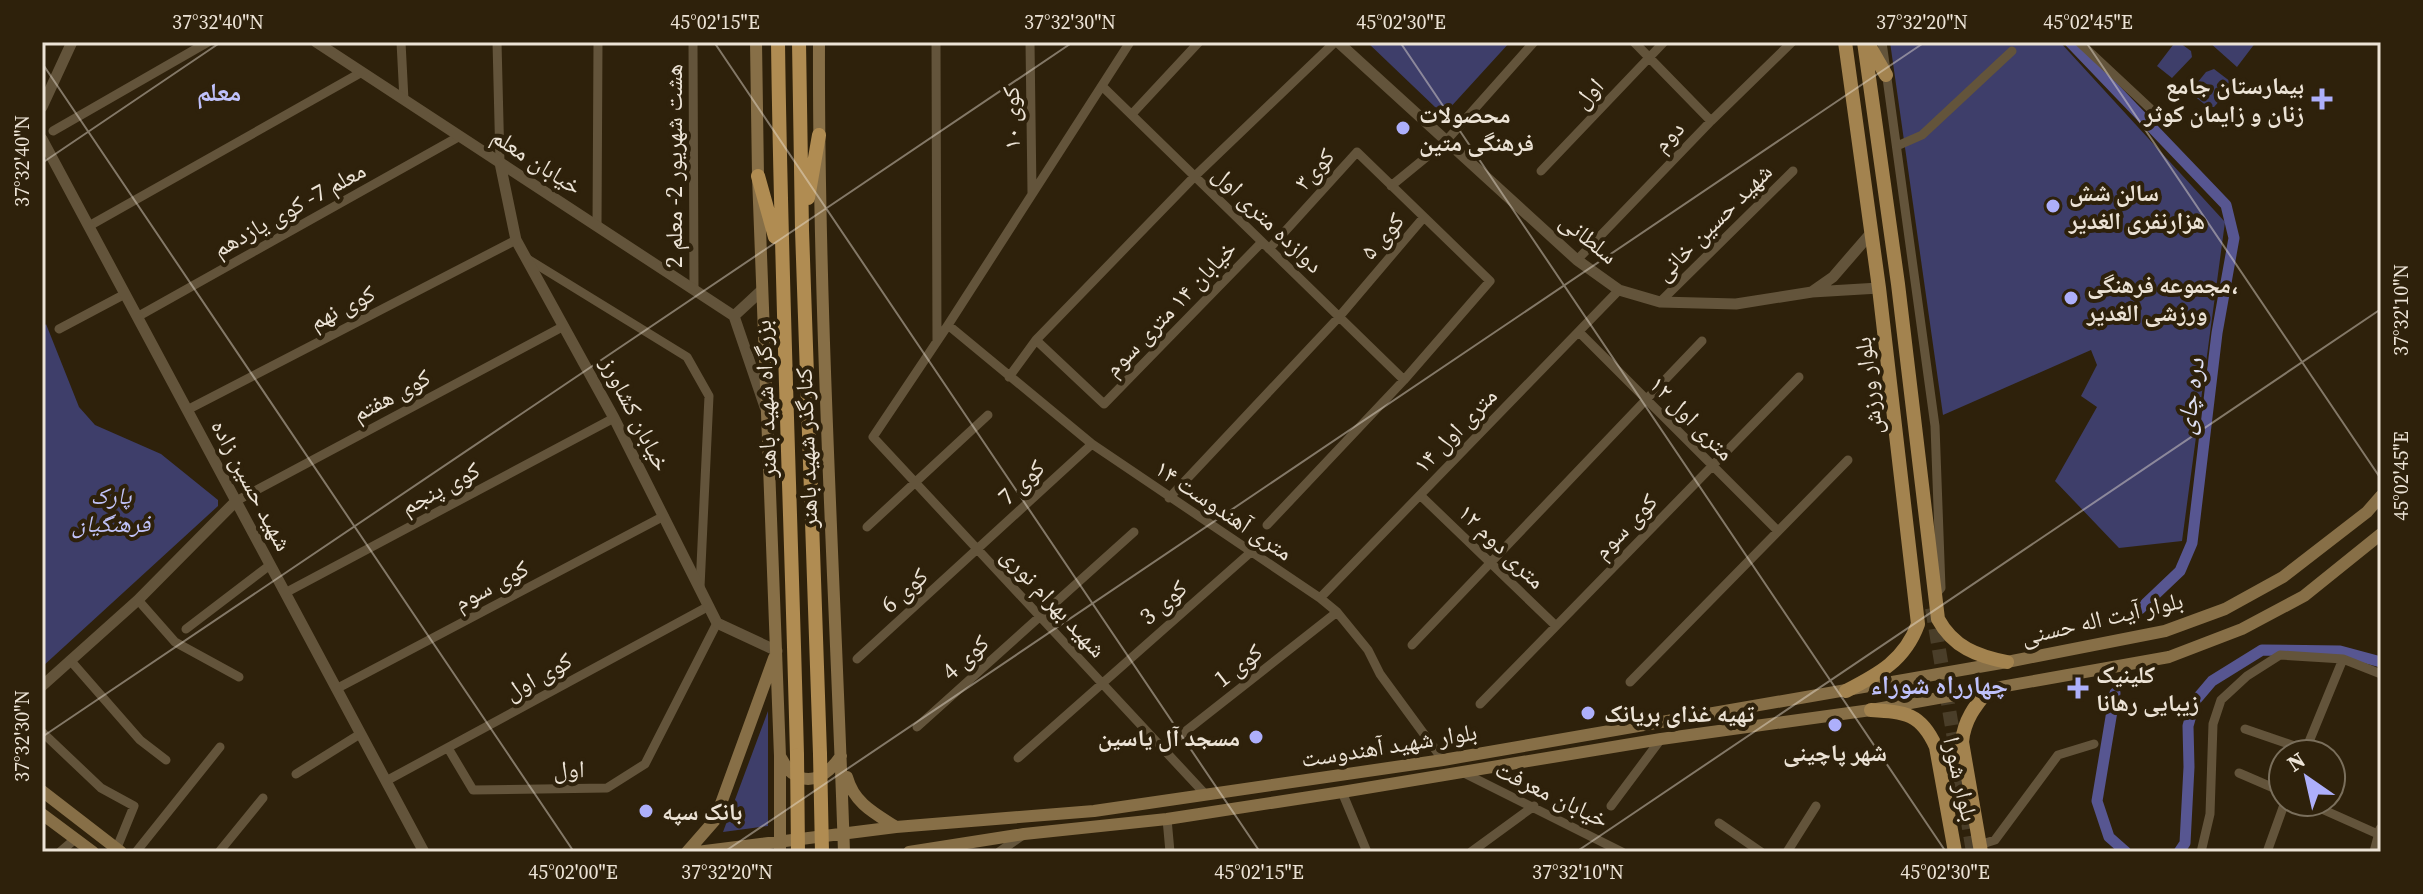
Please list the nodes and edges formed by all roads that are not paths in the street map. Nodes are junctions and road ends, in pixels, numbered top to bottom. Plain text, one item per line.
1 (72, 42) edge
2 (208, 42) edge
3 (316, 42) edge
4 (401, 42) edge
5 (497, 42) edge
6 (598, 42) edge
7 (693, 42) edge
8 (756, 42) edge
9 (778, 42) edge
10 (799, 42) edge
11 (819, 42) edge
12 (936, 42) edge
13 (1030, 42) edge
14 (1130, 42) edge
15 (1199, 42) edge
16 (1337, 42) edge
17 (1534, 42) edge
18 (1634, 42) edge
19 (1664, 42) edge
20 (1792, 42) edge
21 (1845, 42) edge
22 (1866, 42) edge
23 (1882, 42) edge
24 (2079, 42) edge
25 (2012, 51) dead end
26 (1649, 57) junction
27 (362, 72) junction
28 (1886, 75) junction
29 (1103, 87) junction
30 (404, 100) junction
31 (42, 107) edge
32 (2154, 112) dead end
33 (1132, 114) junction
34 (1711, 121) junction
35 (53, 131) dead end
36 (819, 135) junction
37 (460, 136) junction
38 (42, 139) edge
39 (1446, 141) junction
40 (1897, 146) junction
41 (500, 163) junction
42 (1541, 171) dead end
43 (1793, 171) dead end
44 (758, 176) junction
45 (1195, 176) junction
46 (1391, 186) junction
47 (1032, 193) junction
48 (1424, 217) junction
49 (89, 226) junction
50 (597, 226) junction
51 (802, 230) junction
52 (1871, 233) junction
53 (516, 240) junction
54 (1266, 245) junction
55 (781, 257) junction
56 (526, 258) junction
57 (1577, 260) junction
58 (1913, 277) junction
59 (1898, 284) junction
60 (1879, 288) junction
61 (694, 290) junction
62 (762, 290) junction
63 (1619, 290) junction
64 (1812, 292) junction
65 (125, 294) junction
66 (1660, 302) junction
67 (734, 316) junction
68 (137, 317) junction
69 (1339, 317) junction
70 (948, 325) junction
71 (564, 326) junction
72 (59, 329) dead end
73 (1579, 332) junction
74 (1036, 340) junction
75 (937, 341) junction
76 (1702, 341) dead end
77 (1009, 377) junction
78 (1799, 377) dead end
79 (1404, 380) junction
80 (1646, 400) junction
81 (187, 410) junction
82 (767, 412) junction
83 (988, 415) dead end
84 (614, 418) junction
85 (1092, 444) junction
86 (1848, 460) dead end
87 (1712, 466) junction
88 (916, 483) junction
89 (1420, 495) junction
90 (2381, 496) edge
91 (1169, 498) junction
92 (236, 501) junction
93 (664, 516) junction
94 (1267, 525) dead end
95 (867, 527) dead end
96 (1778, 531) junction
97 (1134, 532) dead end
98 (2381, 534) edge
99 (978, 550) junction
100 (1251, 552) junction
101 (1491, 563) junction
102 (270, 565) junction
103 (700, 587) junction
104 (285, 593) junction
105 (1935, 596) junction
106 (1320, 598) junction
107 (138, 600) junction
108 (709, 606) junction
109 (1337, 612) junction
110 (1039, 616) junction
111 (1938, 619) junction
112 (717, 623) junction
113 (1918, 624) junction
114 (1556, 626) junction
115 (186, 629) dead end
116 (1412, 645) dead end
117 (777, 651) junction
118 (857, 659) dead end
119 (2343, 659) junction
120 (70, 660) junction
121 (2007, 662) junction
122 (1959, 670) junction
123 (1938, 674) joint
124 (2381, 674) edge
125 (239, 677) dead end
126 (1916, 678) junction
127 (1101, 682) junction
128 (1630, 682) dead end
129 (42, 686) edge
130 (336, 689) junction
131 (1989, 689) junction
132 (1846, 691) junction
133 (1964, 694) junction
134 (1941, 698) joint
135 (1919, 702) junction
136 (1480, 704) dead end
137 (1871, 710) junction
138 (917, 727) dead end
139 (2245, 729) dead end
140 (42, 732) edge
141 (360, 734) junction
142 (2268, 738) edge
143 (2311, 738) edge
144 (1661, 739) junction
145 (1962, 742) junction
146 (2094, 744) dead end
147 (220, 747) dead end
148 (1936, 747) junction
149 (448, 748) junction
150 (1163, 749) junction
151 (842, 754) junction
152 (780, 756) junction
153 (1018, 758) dead end
154 (166, 760) dead end
155 (1443, 760) junction
156 (1464, 773) junction
157 (2239, 773) dead end
158 (296, 774) dead end
159 (386, 781) junction
160 (2267, 785) edge
161 (42, 791) edge
162 (1342, 792) junction
163 (1206, 795) junction
164 (263, 798) dead end
165 (1534, 806) junction
166 (1611, 806) dead end
167 (1816, 806) dead end
168 (1094, 811) junction
169 (42, 814) edge
170 (2279, 818) edge
171 (2345, 818) edge
172 (1167, 819) junction
173 (1719, 823) dead end
174 (896, 827) junction
175 (1096, 828) junction
176 (2380, 832) edge
177 (844, 833) junction
178 (1024, 834) junction
179 (74, 840) junction
180 (780, 846) edge
181 (1980, 848) edge
182 (118, 851) edge
183 (60, 852) edge
184 (93, 852) edge
185 (136, 852) edge
186 (219, 852) edge
187 (424, 852) edge
188 (687, 852) edge
189 (702, 852) edge
190 (798, 852) edge
191 (822, 852) edge
192 (844, 852) edge
193 (909, 852) edge
194 (999, 852) edge
195 (1170, 852) edge
196 (1367, 852) edge
197 (1471, 852) edge
198 (1622, 852) edge
199 (1761, 852) edge
200 (1787, 852) edge
201 (1955, 852) edge
202 (2201, 852) edge
203 (2267, 852) edge
204 (2375, 852) edge

1 - 31 street
2 - 35 street
3 - 27 street, خیابان معلم
4 - 30 street
5 - 41 street
6 - 50 street
7 - 61 street, هشت شهریور 2- معلم 2
8 - 44 main road, کنارگذر شهید باهنر
9 - 55 highway, بزرگراه شهید باهنر
10 - 51 highway, بزرگراه شهید باهنر
11 - 36 main road, کنارگذر شهید باهنر
12 - 75 street
13 - 47 street, کوی ۱۰
14 - 29 street
15 - 33 street
16 - 39 street, سلطانی
16 - 45 street
17 - 39 street
18 - 26 street
19 - 26 street, اول
20 - 34 street, دوم
21 - 52 main road, بلوار ورزش
22 - 28 main road
22 - 59 main road, بلوار ورزش
23 - 28 street
24 - 32 street
25 - 40 street
26 - 34 street
26 - 42 street, اول
27 - 30 street, خیابان معلم
27 - 49 street
28 - 40 street
29 - 33 street, دوازده متری اول
29 - 47 street
30 - 37 street, خیابان معلم
33 - 45 street, دوازده متری اول
34 - 57 street, دوم
36 - 51 highway
36 - 151 main road, کنارگذر شهید باهنر
37 - 41 street, خیابان معلم
37 - 68 street, معلم 7- کوی یازدهم
38 - 49 street, شهید حسین زاده
39 - 46 street
39 - 57 street, سلطانی
40 - 58 street
41 - 50 street, خیابان معلم
41 - 53 street, خیابان کشاورز
43 - 66 street, شهید حسین خانی
44 - 55 highway
44 - 62 main road, کنارگذر شهید باهنر
45 - 54 street, دوازده متری اول
45 - 74 street
46 - 48 street
46 - 54 street, کوی۳
47 - 70 street
48 - 69 street, کوی ۵
48 - 79 street
49 - 65 street, شهید حسین زاده
50 - 61 street, خیابان معلم
51 - 191 highway, بزرگراه شهید باهنر, bridge
52 - 60 main road, بلوار ورزش
52 - 64 street
53 - 56 street, خیابان کشاورز
53 - 81 street, کوی نهم
54 - 69 street, دوازده متری اول
54 - 74 street, خیابان ۱۴ متری سوم
55 - 190 highway, بزرگراه شهید باهنر, bridge
56 - 71 street, خیابان کشاورز
56 - 103 street
57 - 63 street, سلطانی
58 - 59 street
58 - 105 street
59 - 105 main road, بلوار ورزش
60 - 64 street, سلطانی
60 - 113 main road, بلوار ورزش
61 - 67 street, خیابان معلم
62 - 67 street
62 - 82 main road, کنارگذر شهید باهنر
63 - 66 street, سلطانی
63 - 73 street, ۱۴ متری اول
64 - 66 street, سلطانی
65 - 68 street, شهید حسین زاده
65 - 72 street
67 - 82 street
68 - 81 street, شهید حسین زاده
69 - 79 street, دوازده متری اول
69 - 91 street, کوی ۵
70 - 75 street
70 - 77 street, ۱۴ متری آهندوست
71 - 84 street, خیابان کشاورز
71 - 92 street, کوی هفتم
73 - 80 street, ۱۲ متری اول
73 - 89 street, ۱۴ متری اول
74 - 77 street
75 - 88 street, شهید بهرام نوری
76 - 80 street
77 - 85 street, ۱۴ متری آهندوست
78 - 87 street, کوی سوم
79 - 94 street
80 - 87 street, ۱۲ متری اول
80 - 101 street
81 - 92 street, شهید حسین زاده
82 - 117 main road, کنارگذر شهید باهنر
83 - 88 street
84 - 93 street, خیابان کشاورز
84 - 104 street, کوی پنجم
85 - 91 street, ۱۴ متری آهندوست
85 - 99 street, کوی 7
86 - 96 street
87 - 96 street, ۱۲ متری اول
87 - 114 street, کوی سوم
88 - 95 street
88 - 99 street, شهید بهرام نوری
89 - 101 street, ۱۲ متری دوم
89 - 106 street, ۱۴ متری اول
90 - 121 main road, بلوار آیت اله حسنی
91 - 100 street, ۱۴ متری آهندوست
92 - 102 street, شهید حسین زاده
92 - 107 street
93 - 103 street, خیابان کشاورز
93 - 130 street, کوی سوم
96 - 128 street
97 - 110 street, کوی 4
98 - 131 main road, بلوار آیت اله حسنی
99 - 110 street, شهید بهرام نوری
99 - 118 street, کوی 6
100 - 106 street, ۱۴ متری آهندوست
100 - 127 street, کوی 3
101 - 114 street, ۱۲ متری دوم
101 - 116 street
102 - 104 street, شهید حسین زاده
102 - 115 street
103 - 108 street, خیابان کشاورز
104 - 130 street, شهید حسین زاده
105 - 111 main road, بلوار ورزش
106 - 109 street, ۱۴ متری آهندوست
107 - 120 street
107 - 125 street
108 - 112 street, خیابان کشاورز
108 - 149 street, کوی اول
109 - 150 street, کوی 1
109 - 155 street, ۱۴ متری آهندوست
110 - 127 street, شهید بهرام نوری
110 - 138 street, کوی 4
111 - 113 main road
111 - 121 main road
112 - 117 street
112 - 149 street, اول
113 - 132 main road
114 - 136 street, کوی سوم
117 - 152 main road, کنارگذر شهید باهنر
117 - 188 main road
119 - 124 street
119 - 143 street
119 - 202 street
120 - 129 street
120 - 154 street
121 - 122 main road, بلوار آیت اله حسنی
122 - 123 main road, بلوار آیت اله حسنی
122 - 133 main road
123 - 126 main road, بلوار شهید آهندوست
126 - 132 main road, بلوار شهید آهندوست
126 - 135 main road
127 - 150 street, شهید بهرام نوری
127 - 153 street, کوی 3
130 - 141 street, شهید حسین زاده
131 - 133 main road, بلوار آیت اله حسنی
131 - 145 main road, بلوار شورا
132 - 155 main road, بلوار شهید آهندوست
133 - 134 main road, بلوار آیت اله حسنی
134 - 135 main road, بلوار شهید آهندوست
135 - 137 main road, بلوار شهید آهندوست
137 - 144 main road, بلوار شهید آهندوست
137 - 148 main road, بلوار شورا
139 - 142 street
140 - 182 street
141 - 158 street
141 - 159 street, شهید حسین زاده
144 - 156 main road, بلوار شهید آهندوست
144 - 166 street
145 - 148 main road
145 - 181 main road, بلوار شورا
146 - 181 street
147 - 185 street
148 - 201 main road, بلوار شورا
149 - 159 street, کوی اول
150 - 163 street, شهید بهرام نوری
151 - 152 main road
151 - 174 main road
151 - 177 main road, کنارگذر شهید باهنر
152 - 180 main road, کنارگذر شهید باهنر
155 - 163 main road, بلوار شهید آهندوست
156 - 162 main road, بلوار شهید آهندوست
156 - 165 street, خیابان معرفت
157 - 160 street
159 - 187 street, شهید حسین زاده
161 - 182 main road
162 - 172 main road, بلوار شهید آهندوست
162 - 196 street
163 - 168 main road, بلوار شهید آهندوست
164 - 186 street
165 - 197 street
165 - 198 street, خیابان معرفت
167 - 200 street
168 - 174 main road, بلوار شهید آهندوست
168 - 175 main road
169 - 179 main road
170 - 203 street
171 - 176 street
172 - 175 main road, بلوار شهید آهندوست
172 - 195 street
173 - 199 street
174 - 177 main road, بلوار شهید آهندوست
175 - 178 main road, بلوار شهید آهندوست
176 - 204 street
177 - 180 main road, بلوار شهید آهندوست
177 - 192 main road, کنارگذر شهید باهنر
178 - 193 main road, بلوار شهید آهندوست
178 - 194 street
179 - 183 street
179 - 184 main road
180 - 189 main road, بلوار شهید آهندوست

